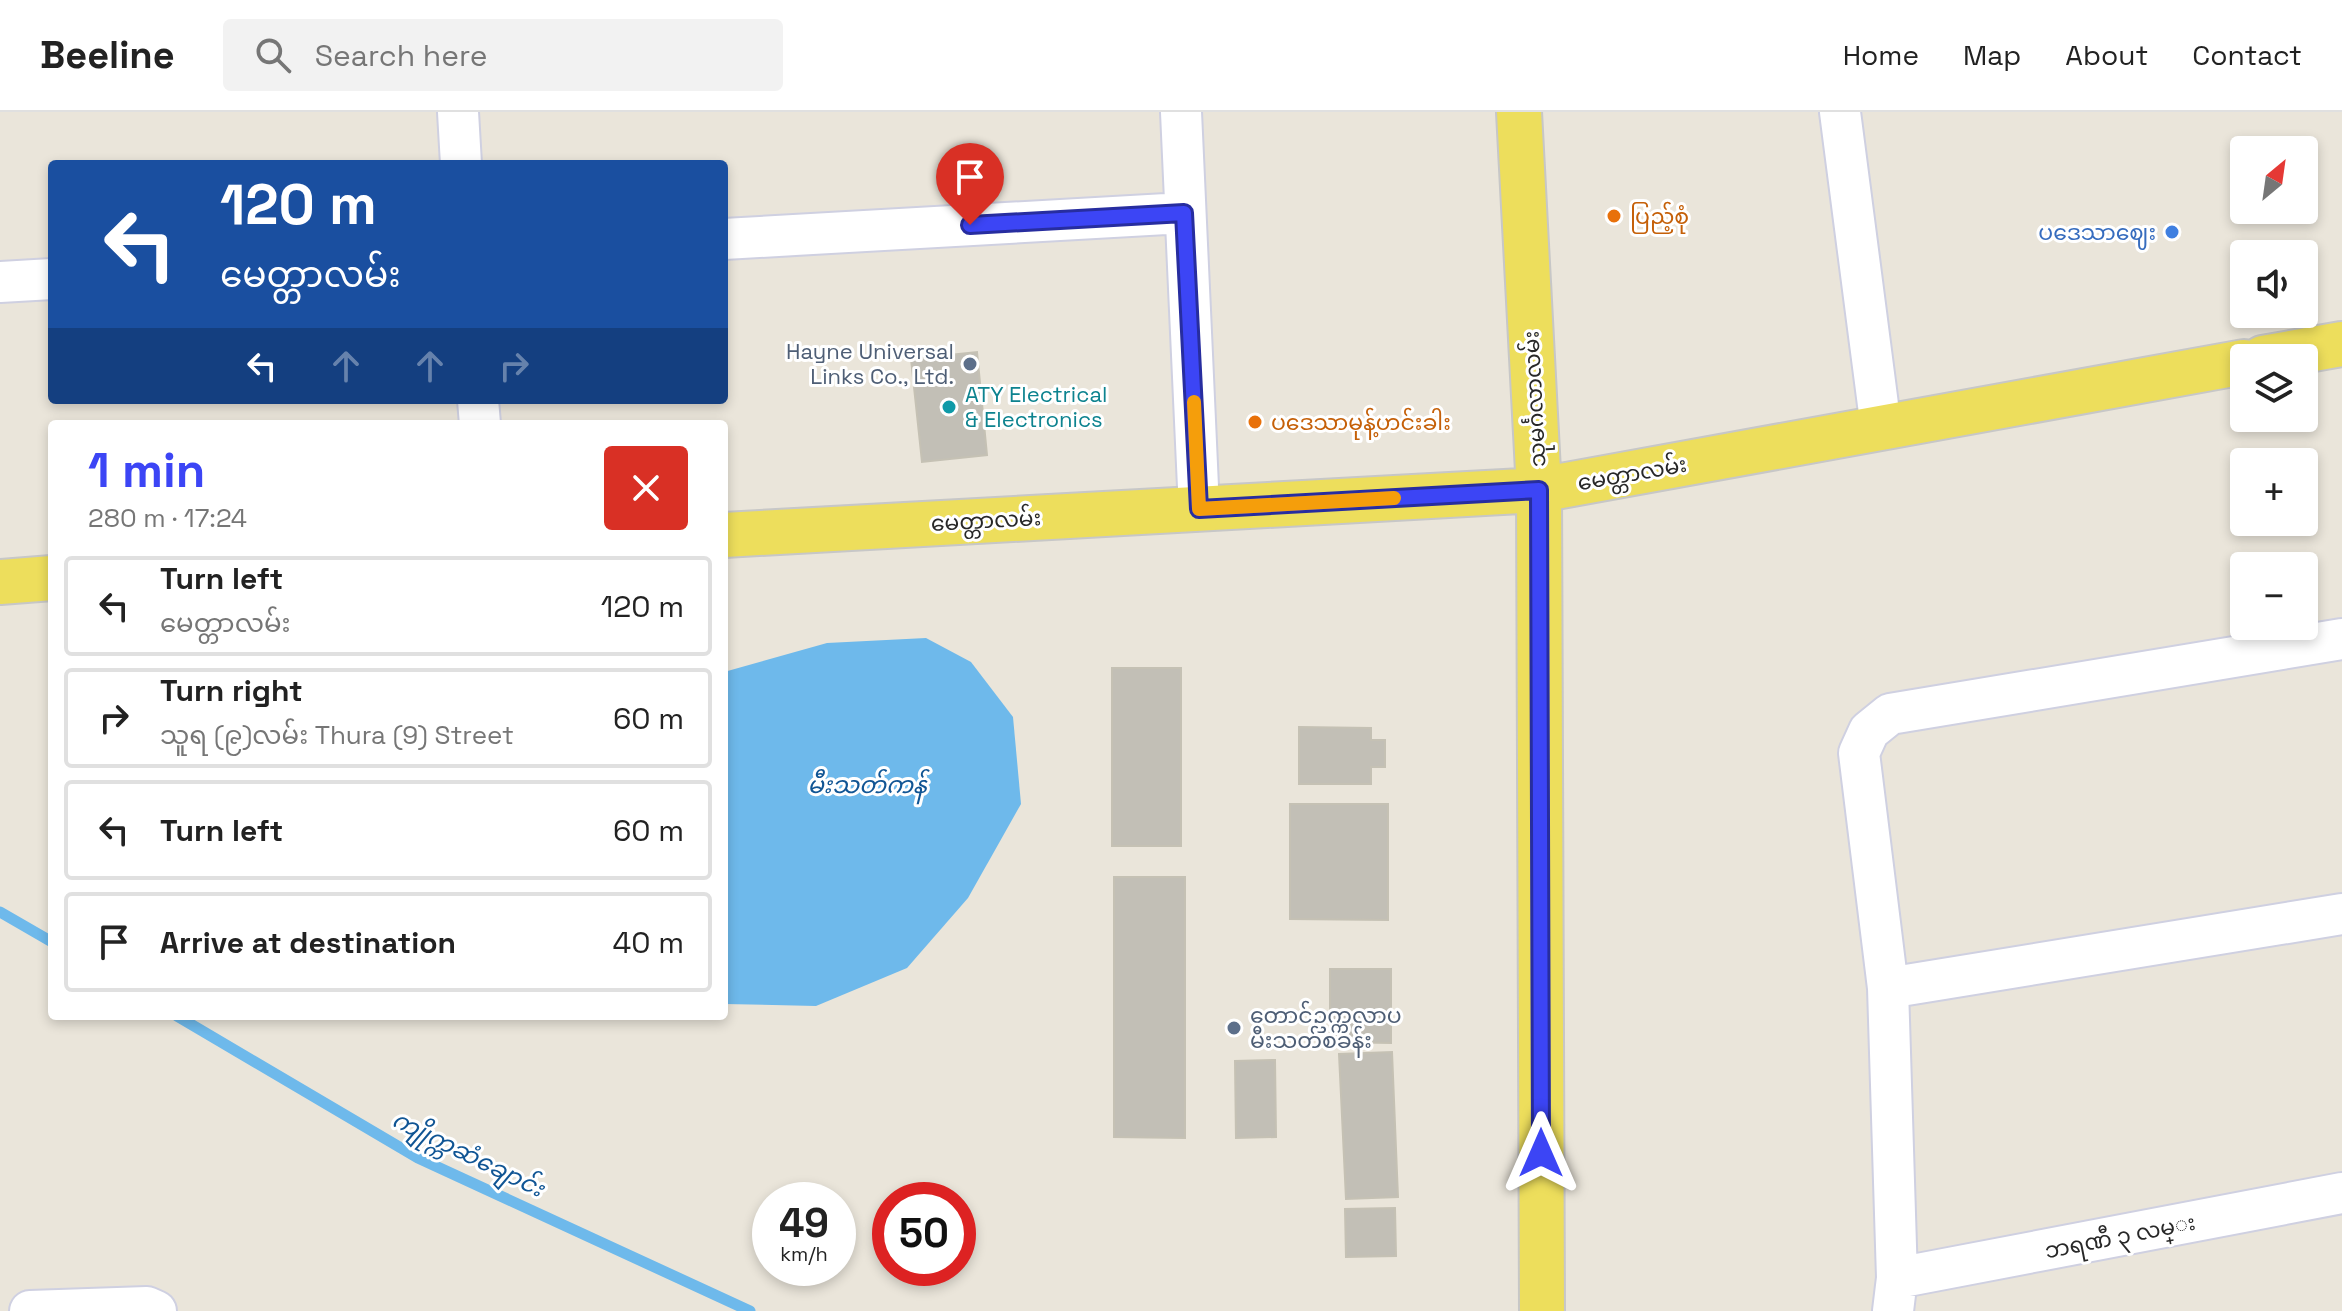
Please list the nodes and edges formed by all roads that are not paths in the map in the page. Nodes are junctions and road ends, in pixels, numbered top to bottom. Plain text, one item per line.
1 (458, 112) edge
2 (1181, 112) edge
3 (1519, 112) edge
4 (1840, 112) edge
5 (461, 160) edge
6 (1184, 213) junction
7 (728, 239) edge
8 (48, 279) edge
9 (0, 282) edge
10 (2342, 344) edge
11 (2318, 348) edge
12 (2230, 365) edge
13 (1881, 428) junction
14 (1539, 490) junction
15 (1199, 509) junction
16 (728, 535) edge
17 (48, 578) edge
18 (0, 582) edge
19 (2342, 639) edge
20 (2342, 914) edge
21 (1888, 988) junction
22 (2342, 1193) edge
23 (1895, 1294) edge
24 (30, 1311) edge
25 (156, 1311) edge
26 (1542, 1311) edge

1 - 5 street
2 - 6 street
3 - 14 main road, သုမင်္ဂလာလမ်း
4 - 13 street
6 - 7 street
6 - 15 street
8 - 9 street
10 - 11 main road
12 - 13 main road, မေတ္တာလမ်း
13 - 14 main road, မေတ္တာလမ်း
14 - 15 main road, မေတ္တာလမ်း
14 - 26 main road, သုမင်္ဂလာလမ်း
15 - 16 main road, မေတ္တာလမ်း
17 - 18 main road
19 - 21 street
20 - 21 street
21 - 23 street
22 - 23 street, ဘရဏီ ၃ လမ္း
24 - 25 street

